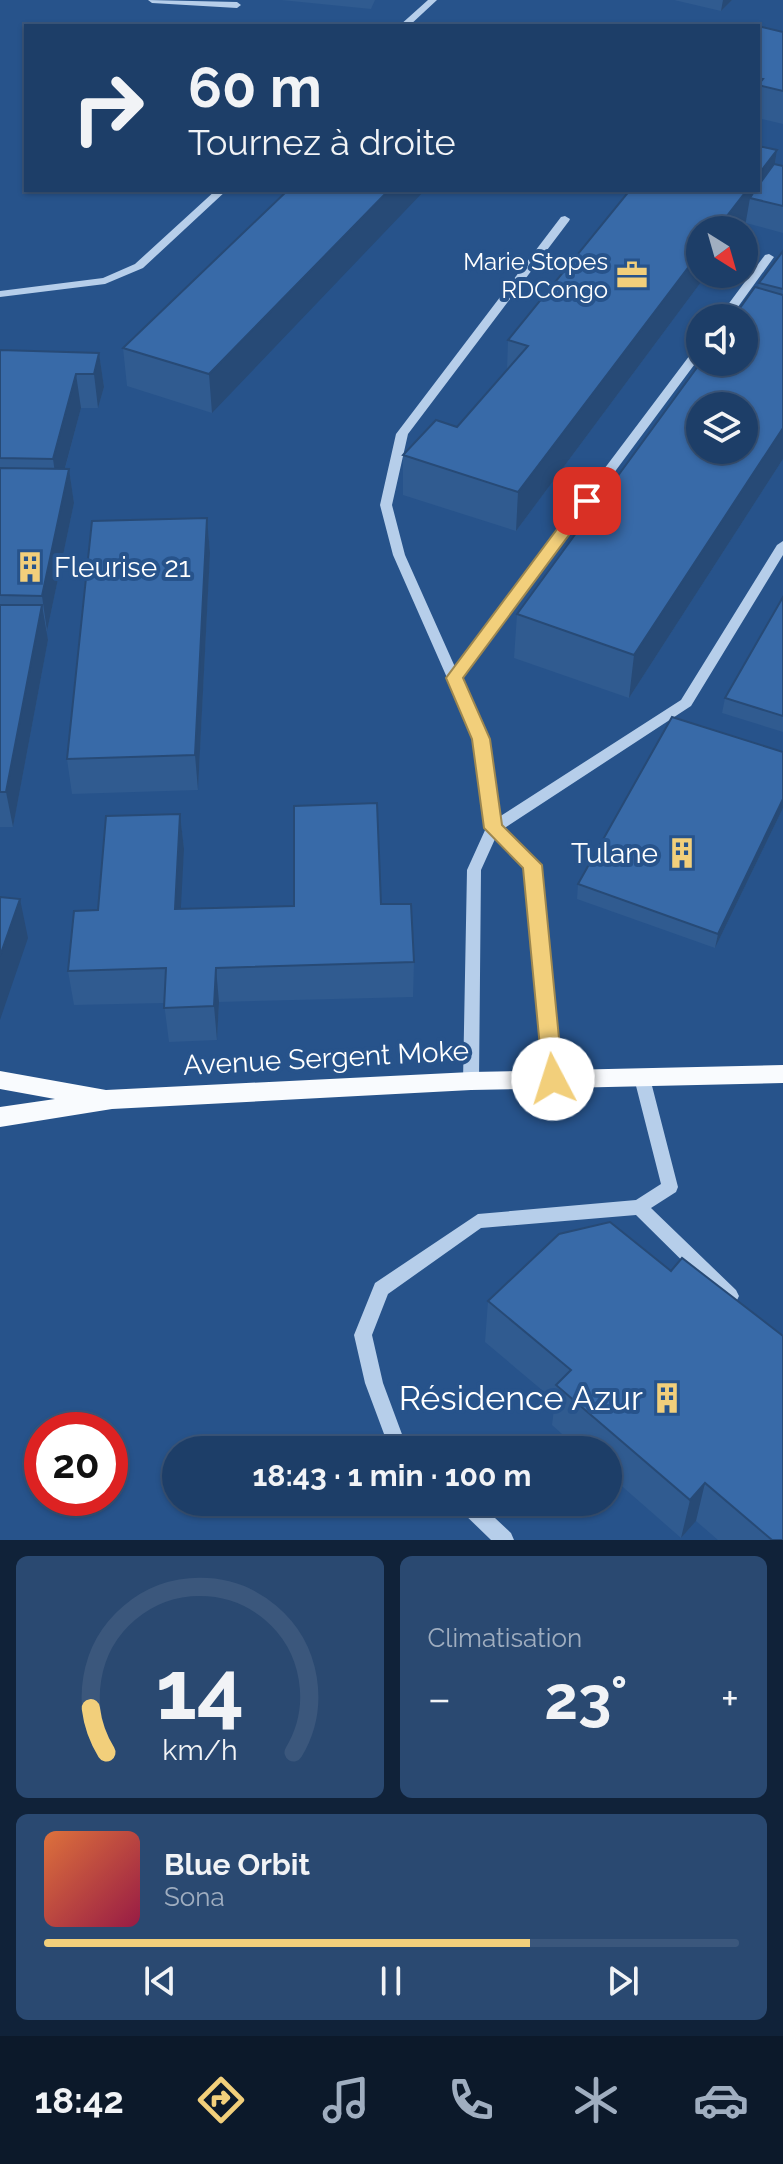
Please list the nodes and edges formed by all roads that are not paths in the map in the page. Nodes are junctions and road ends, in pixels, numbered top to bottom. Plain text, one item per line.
1 (152, 0) edge
2 (433, 0) edge
3 (237, 5) dead end
4 (406, 24) edge
5 (220, 192) edge
6 (565, 219) dead end
7 (769, 257) dead end
8 (0, 294) edge
9 (734, 304) edge
10 (686, 368) edge
11 (783, 545) edge
12 (454, 678) junction
13 (493, 828) junction
14 (783, 1074) edge
15 (642, 1078) junction
16 (553, 1079) junction
17 (0, 1080) edge
18 (471, 1081) junction
19 (112, 1099) junction
20 (0, 1117) edge
21 (639, 1207) junction
22 (741, 1305) edge
23 (393, 1436) edge
24 (479, 1516) edge
25 (504, 1540) edge

1 - 3 street
2 - 4 street
5 - 8 street
6 - 12 street
7 - 9 street
10 - 12 street
11 - 13 street
12 - 13 street
13 - 16 street
13 - 18 street
14 - 15 main road, Avenue Sergent Moke
15 - 16 main road, Avenue Sergent Moke
15 - 21 street
16 - 18 main road, Avenue Sergent Moke
17 - 19 main road, Avenue Sergent Moke
18 - 19 main road, Avenue Sergent Moke
19 - 20 main road, Avenue Sergent Moke
21 - 22 street
21 - 23 street
24 - 25 street

